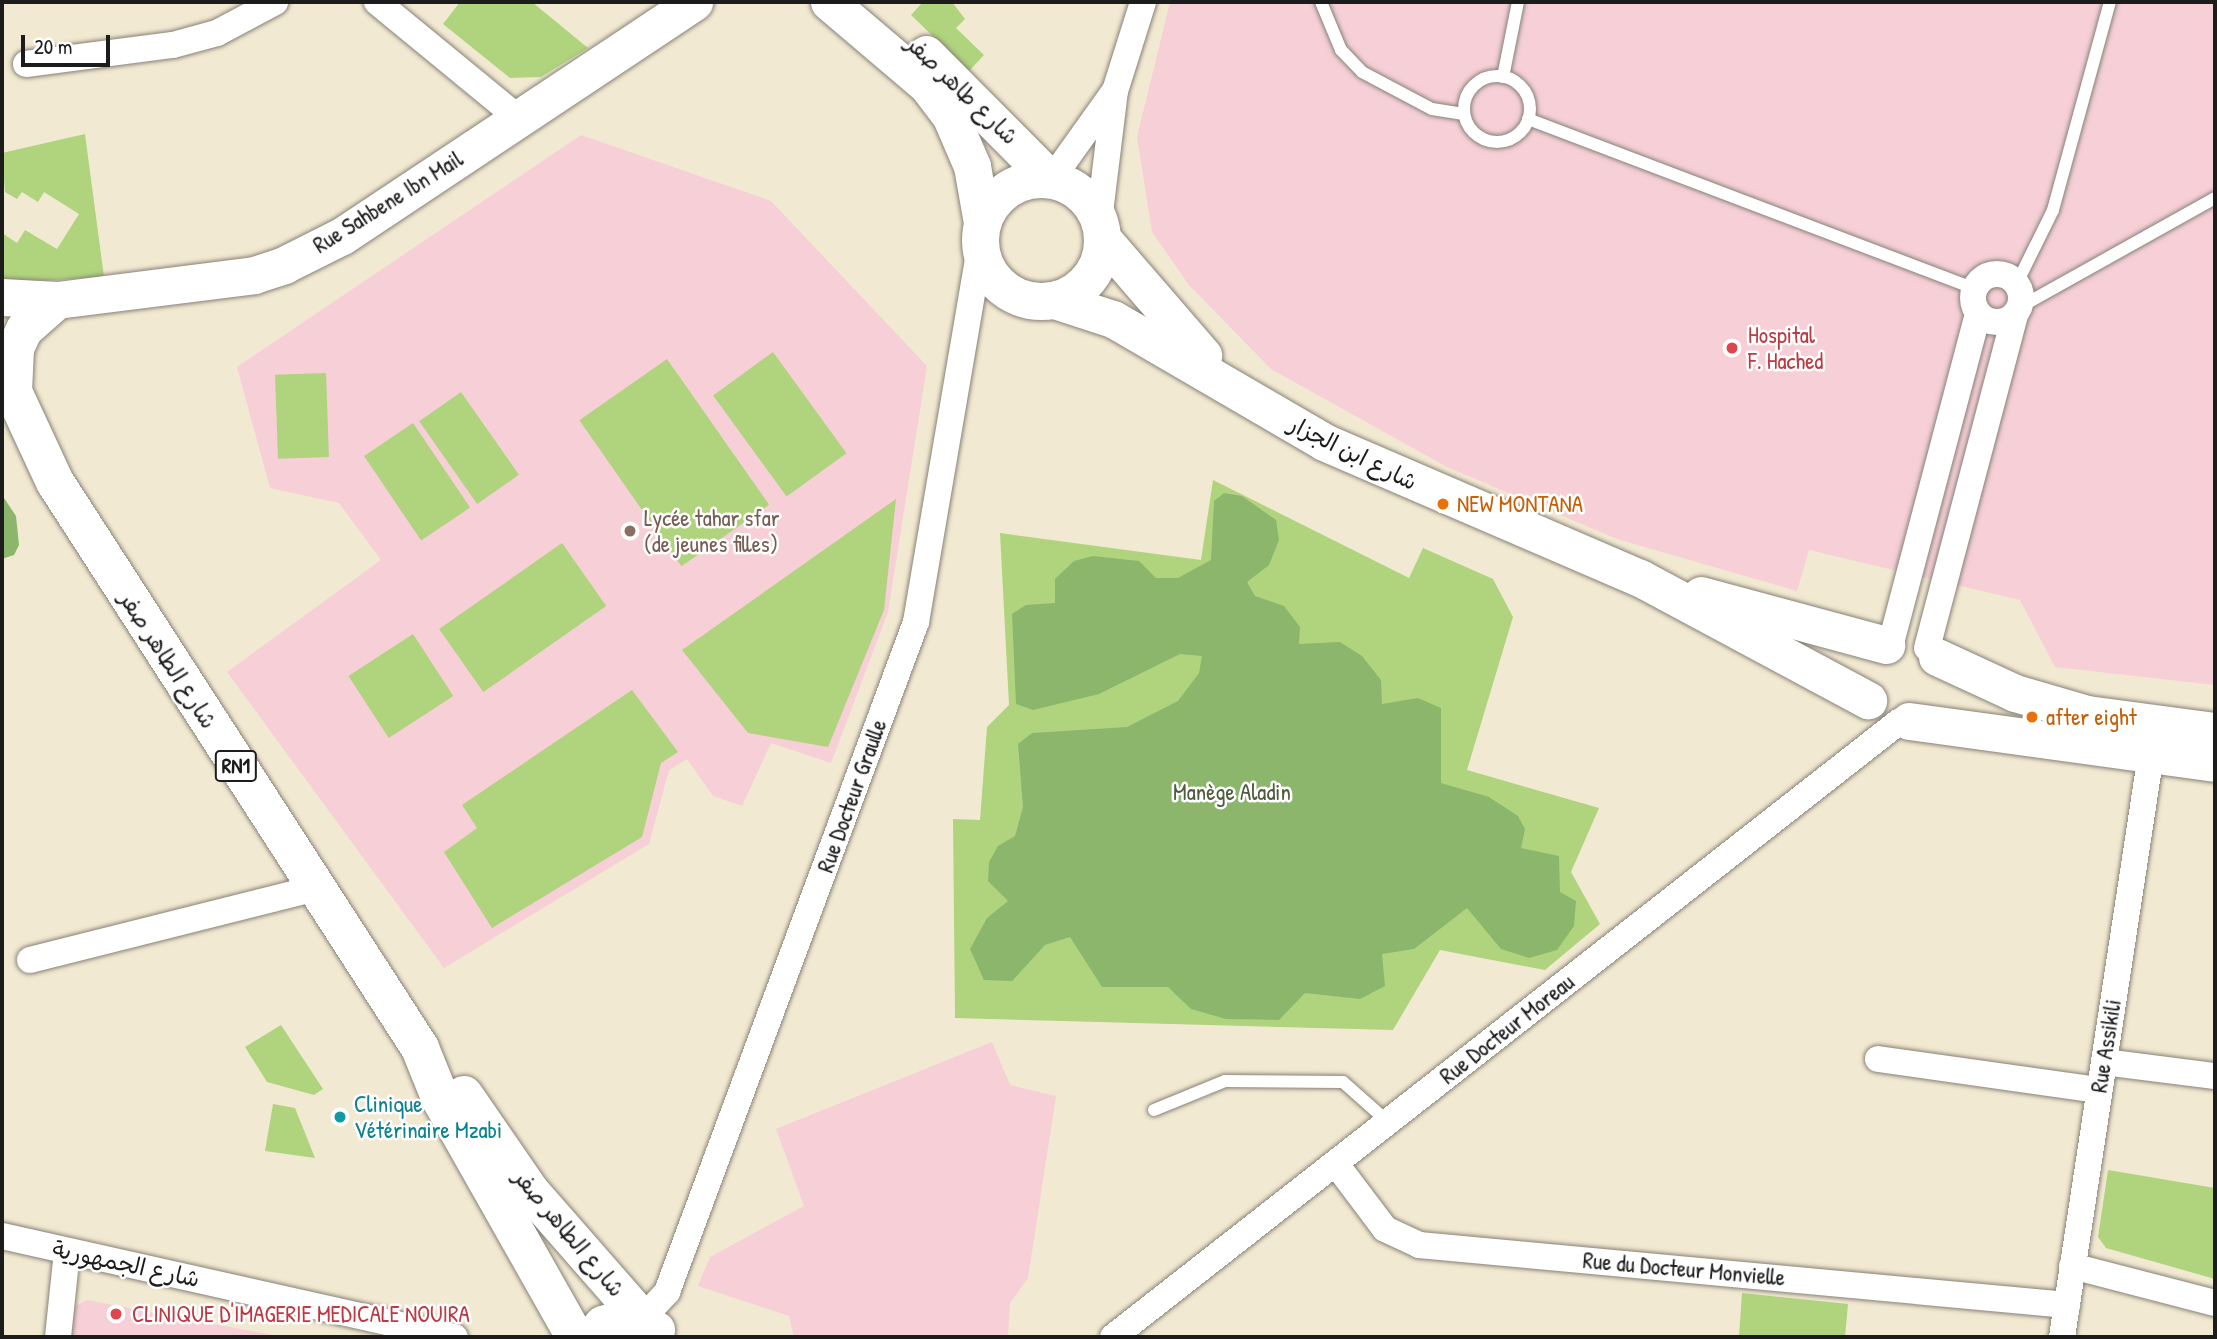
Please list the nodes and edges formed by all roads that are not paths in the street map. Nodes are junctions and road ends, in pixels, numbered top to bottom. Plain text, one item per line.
1 (275, 2) edge
2 (377, 2) edge
3 (694, 2) edge
4 (829, 2) edge
5 (870, 2) edge
6 (1143, 2) edge
7 (1321, 2) edge
8 (1518, 2) edge
9 (2110, 2) edge
10 (26, 64) dead end
11 (1503, 77) junction
12 (1115, 91) junction
13 (1464, 114) junction
14 (518, 118) junction
15 (1528, 119) junction
16 (1051, 180) junction
17 (2215, 198) edge
18 (1101, 230) junction
19 (981, 235) junction
20 (2, 298) edge
21 (57, 300) junction
22 (1054, 300) junction
23 (1977, 301) junction
24 (2018, 302) junction
25 (1228, 381) junction
26 (6, 393) edge
27 (1640, 578) junction
28 (1889, 644) junction
29 (1932, 652) junction
30 (1868, 701) junction
31 (1905, 721) junction
32 (2215, 731) edge
33 (2151, 754) junction
34 (2215, 763) edge
35 (317, 888) junction
36 (30, 960) dead end
37 (420, 1048) junction
38 (1878, 1059) dead end
39 (2104, 1062) junction
40 (2215, 1076) edge
41 (2099, 1090) junction
42 (1154, 1110) dead end
43 (1388, 1122) junction
44 (1336, 1164) junction
45 (2, 1236) edge
46 (67, 1252) junction
47 (2072, 1266) junction
48 (2215, 1303) edge
49 (2067, 1305) junction
50 (651, 1328) edge
51 (414, 1332) edge
52 (58, 1337) edge
53 (455, 1337) edge
54 (575, 1337) edge
55 (593, 1337) edge
56 (1113, 1337) edge
57 (2062, 1337) edge

1 - 10 street
2 - 14 street
3 - 14 main road, Rue Sahbene Ibn Mail
4 - 19 main road, شارع طاهر صفر
5 - 16 main road, شارع طاهر صفر
6 - 12 street
7 - 13 lane
8 - 11 lane
9 - 24 lane
11 - 13 lane
11 - 15 lane
12 - 16 street
12 - 18 street
13 - 15 lane
14 - 21 main road, Rue Sahbene Ibn Mail
15 - 23 lane
16 - 18 main road
16 - 19 main road
17 - 24 lane
18 - 22 main road
18 - 25 main road, شارع ابن الجزار
19 - 22 main road
19 - 50 street, Rue Docteur Graulle
20 - 21 main road, Rue Sahbene Ibn Mail
21 - 26 main road
22 - 25 main road, شارع ابن الجزار
23 - 24 street
23 - 24 street
23 - 28 street
24 - 29 street
25 - 27 main road, شارع ابن الجزار
26 - 35 main road, شارع الطاهر صفر / RN1
27 - 28 main road, شارع ابن الجزار
27 - 30 main road, شارع ابن الجزار
28 - 29 main road
28 - 30 main road
29 - 31 main road
29 - 32 main road
30 - 31 main road
31 - 33 main road
31 - 43 street, Rue Docteur Moreau
33 - 34 main road
33 - 39 street, Rue Assikili
35 - 36 street
35 - 37 main road, شارع الطاهر صفر / RN1
37 - 50 main road, شارع الطاهر صفر / RN1
37 - 54 main road, شارع الطاهر صفر / RN1
38 - 41 street
39 - 40 street
39 - 41 street, Rue Assikili
41 - 47 street, Rue Assikili
42 - 43 lane
43 - 44 street, Rue Docteur Moreau
44 - 49 street, Rue du Docteur Monvielle
44 - 56 street, Rue Docteur Moreau
45 - 46 street, شارع الجمهورية
46 - 51 street, شارع الجمهورية
46 - 52 street
47 - 48 street
47 - 49 street, Rue Assikili
49 - 57 street, Rue Assikili
50 - 55 main road
51 - 53 street, شارع الجمهورية

